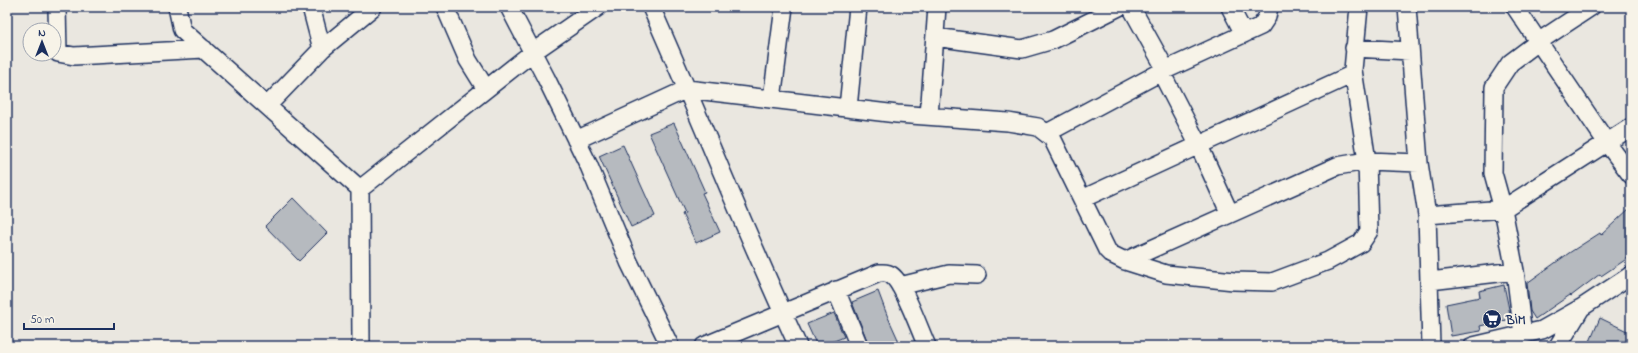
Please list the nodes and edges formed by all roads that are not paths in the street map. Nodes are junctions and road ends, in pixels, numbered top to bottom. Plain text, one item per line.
1 (57, 7) edge
2 (178, 7) edge
3 (311, 7) edge
4 (373, 7) edge
5 (446, 7) edge
6 (509, 7) edge
7 (598, 7) edge
8 (651, 7) edge
9 (784, 7) edge
10 (858, 7) edge
11 (937, 7) edge
12 (1119, 7) edge
13 (1131, 7) edge
14 (1230, 7) edge
15 (1269, 7) edge
16 (1358, 7) edge
17 (1407, 7) edge
18 (1515, 7) edge
19 (1591, 7) edge
20 (1244, 34) junction
21 (935, 37) junction
22 (1538, 42) junction
23 (1354, 48) junction
24 (204, 49) junction
25 (322, 49) junction
26 (1410, 51) junction
27 (533, 52) junction
28 (1163, 71) junction
29 (1353, 74) junction
30 (486, 89) junction
31 (687, 89) junction
32 (772, 99) junction
33 (267, 106) junction
34 (848, 108) junction
35 (929, 116) junction
36 (1631, 127) edge
37 (1047, 134) junction
38 (576, 140) junction
39 (1607, 143) junction
40 (1199, 146) junction
41 (1367, 162) junction
42 (1419, 163) junction
43 (1631, 175) edge
44 (360, 189) junction
45 (1082, 199) junction
46 (1503, 209) junction
47 (1230, 214) junction
48 (1427, 215) junction
49 (1125, 261) junction
50 (1515, 271) junction
51 (977, 275) dead end
52 (1631, 275) edge
53 (1430, 281) junction
54 (900, 286) junction
55 (836, 290) junction
56 (1581, 308) junction
57 (782, 313) junction
58 (1542, 330) junction
59 (1518, 339) edge
60 (361, 342) dead end
61 (670, 346) edge
62 (704, 346) edge
63 (798, 346) edge
64 (860, 346) edge
65 (926, 346) edge
66 (1431, 346) edge
67 (1473, 346) edge
68 (1554, 346) edge
69 (1558, 346) edge

1 - 24 street
2 - 24 street
3 - 25 street
4 - 25 street
5 - 30 street
6 - 27 street
7 - 27 street
8 - 31 street
9 - 32 street
10 - 34 street
11 - 21 street
12 - 21 street
13 - 28 street
14 - 20 street
15 - 20 street
16 - 23 street
17 - 26 street
18 - 22 street
19 - 22 street
20 - 28 street
21 - 35 street
22 - 39 street
22 - 46 street
23 - 26 street
23 - 29 street
24 - 33 street
25 - 33 street
26 - 42 street
27 - 30 street
27 - 38 street
28 - 37 street
28 - 40 street
29 - 40 street
29 - 41 street
30 - 44 street
31 - 32 street
31 - 38 street
31 - 57 street
32 - 34 street
33 - 44 street
34 - 35 street
35 - 37 street
36 - 39 street
37 - 45 street
38 - 61 street
39 - 43 street
39 - 46 street
40 - 45 street
40 - 47 street
41 - 42 street
41 - 47 street
41 - 49 street
42 - 48 street
44 - 60 street
45 - 49 street
46 - 48 street
46 - 50 street
47 - 49 street
48 - 53 street
50 - 53 street
50 - 59 street
51 - 54 street
52 - 56 street
53 - 66 street
54 - 55 street
54 - 65 street
55 - 57 street
55 - 64 street
56 - 58 street
56 - 69 street
57 - 62 street
57 - 63 street
58 - 59 street
58 - 68 street
59 - 67 street

